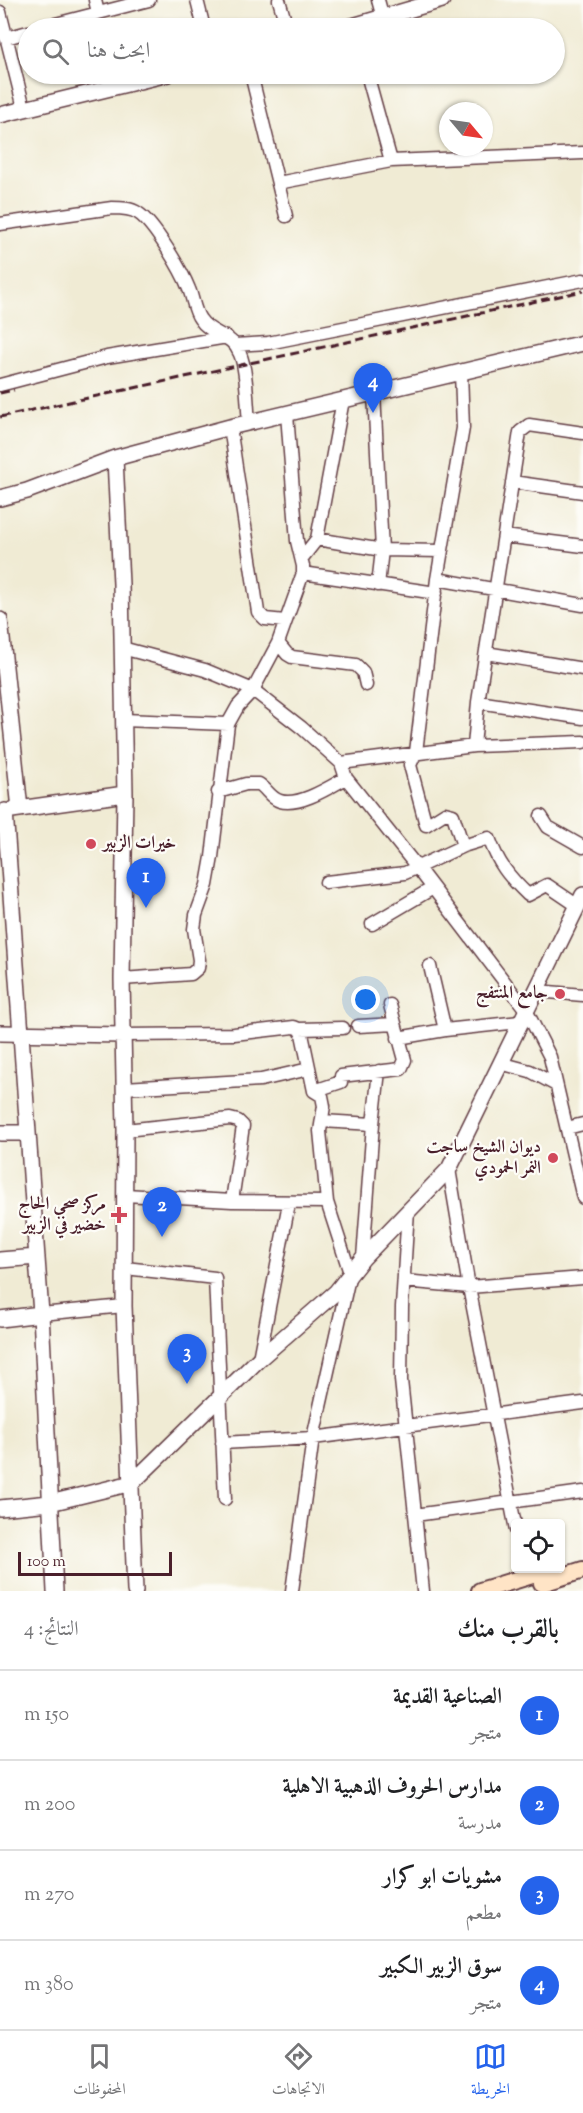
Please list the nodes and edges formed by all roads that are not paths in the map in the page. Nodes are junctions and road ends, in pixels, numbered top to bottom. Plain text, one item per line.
1 (95, 0) edge
2 (149, 0) edge
3 (197, 0) edge
4 (279, 0) edge
5 (378, 0) edge
6 (442, 0) edge
7 (0, 12) edge
8 (98, 13) junction
9 (79, 18) edge
10 (202, 18) edge
11 (284, 18) edge
12 (383, 18) joint
13 (18, 35) edge
14 (6, 38) junction
15 (126, 84) edge
16 (253, 84) edge
17 (370, 84) edge
18 (24, 108) junction
19 (0, 115) edge
20 (583, 153) edge
21 (391, 161) junction
22 (278, 183) junction
23 (286, 216) dead end
24 (0, 224) edge
25 (583, 280) edge
26 (231, 341) junction
27 (583, 344) edge
28 (461, 372) junction
29 (0, 385) edge
30 (374, 393) junction
31 (343, 400) junction
32 (287, 414) junction
33 (249, 423) junction
34 (230, 427) junction
35 (583, 433) edge
36 (115, 458) junction
37 (512, 482) junction
38 (583, 492) edge
39 (0, 498) edge
40 (504, 536) junction
41 (317, 539) junction
42 (583, 546) edge
43 (382, 550) junction
44 (441, 551) junction
45 (302, 558) junction
46 (303, 573) junction
47 (437, 579) junction
48 (378, 585) junction
49 (496, 590) junction
50 (436, 593) junction
51 (583, 605) edge
52 (0, 620) edge
53 (285, 621) junction
54 (278, 643) junction
55 (122, 648) junction
56 (486, 653) junction
57 (583, 669) edge
58 (366, 685) dead end
59 (253, 690) junction
60 (478, 702) junction
61 (583, 717) edge
62 (123, 720) junction
63 (228, 723) junction
64 (6, 726) edge
65 (583, 742) edge
66 (474, 746) junction
67 (416, 752) junction
68 (341, 763) junction
69 (346, 778) junction
70 (218, 792) junction
71 (125, 794) junction
72 (8, 810) edge
73 (541, 816) dead end
74 (463, 846) junction
75 (583, 847) edge
76 (417, 867) junction
77 (326, 882) dead end
78 (433, 888) junction
79 (580, 901) edge
80 (372, 924) dead end
81 (7, 950) edge
82 (430, 966) dead end
83 (122, 979) junction
84 (537, 991) junction
85 (583, 995) edge
86 (390, 1005) dead end
87 (523, 1016) junction
88 (395, 1024) junction
89 (358, 1026) dead end
90 (343, 1028) dead end
91 (299, 1029) junction
92 (445, 1030) junction
93 (20, 1032) junction
94 (0, 1033) edge
95 (123, 1035) junction
96 (398, 1038) junction
97 (500, 1063) junction
98 (309, 1069) junction
99 (379, 1071) junction
100 (556, 1085) junction
101 (124, 1088) junction
102 (314, 1091) junction
103 (322, 1121) junction
104 (373, 1124) junction
105 (583, 1124) edge
106 (567, 1128) junction
107 (125, 1130) junction
108 (28, 1132) junction
109 (0, 1133) edge
110 (449, 1168) junction
111 (125, 1195) junction
112 (583, 1198) edge
113 (232, 1201) junction
114 (327, 1202) junction
115 (289, 1203) junction
116 (408, 1209) junction
117 (37, 1257) junction
118 (363, 1258) junction
119 (0, 1260) edge
120 (125, 1268) junction
121 (350, 1273) junction
122 (583, 1278) edge
123 (404, 1281) junction
124 (469, 1287) junction
125 (124, 1306) junction
126 (41, 1314) junction
127 (0, 1319) edge
128 (259, 1359) junction
129 (220, 1397) junction
130 (583, 1403) edge
131 (494, 1414) junction
132 (407, 1426) junction
133 (313, 1438) junction
134 (222, 1443) junction
135 (132, 1483) junction
136 (583, 1492) edge
137 (225, 1499) dead end
138 (50, 1503) junction
139 (510, 1503) junction
140 (0, 1508) edge
141 (415, 1515) junction
142 (514, 1519) edge
143 (583, 1559) edge
144 (565, 1566) edge
145 (583, 1570) edge
146 (541, 1573) edge
147 (521, 1579) edge
148 (55, 1591) edge
149 (135, 1591) edge
150 (292, 1591) edge
151 (423, 1591) edge
152 (480, 1591) edge

1 - 8 street
2 - 8 street
3 - 10 street
4 - 11 street
5 - 12 street
6 - 12 street
7 - 14 street
8 - 9 street
13 - 14 street
14 - 18 street
15 - 18 street
16 - 22 street
17 - 21 street
18 - 19 street
20 - 21 street
21 - 22 street
22 - 23 street
24 - 26 street
25 - 26 street
26 - 29 street
26 - 33 street
27 - 28 street
28 - 30 street
28 - 44 street
30 - 31 street
30 - 43 street
31 - 32 street
31 - 41 street
32 - 33 street
32 - 45 street
33 - 34 street
34 - 36 street
34 - 53 street
35 - 37 street
36 - 39 street
36 - 55 street
37 - 38 street
37 - 40 street
40 - 42 street
40 - 49 street
41 - 43 street
41 - 45 street
43 - 44 street
43 - 48 street
44 - 47 street
45 - 46 street
46 - 48 street
46 - 53 street
47 - 49 street
47 - 50 street
48 - 50 street
49 - 51 street
49 - 56 street
50 - 67 street
52 - 64 street
53 - 54 street
54 - 58 street
54 - 59 street
55 - 59 street
55 - 62 street
56 - 57 street
56 - 60 street
59 - 63 street
59 - 68 street
60 - 61 street
60 - 66 street
62 - 63 street
62 - 71 street
63 - 70 street
64 - 72 street
65 - 66 street
66 - 67 street
67 - 68 street
67 - 74 street
68 - 69 street
69 - 70 street
69 - 76 street
70 - 83 street
71 - 72 street
71 - 83 street
72 - 81 street
73 - 75 street
74 - 76 street
74 - 79 street
76 - 77 street
76 - 78 street
78 - 80 street
78 - 87 street
79 - 84 street
81 - 93 street
82 - 92 street
83 - 95 street
84 - 85 street
84 - 87 street
86 - 88 street
87 - 92 street
87 - 97 street
87 - 100 street
88 - 89 street
88 - 96 street
90 - 91 street
91 - 95 street
91 - 98 street
92 - 96 street
93 - 94 street
93 - 95 street
93 - 108 street
95 - 101 street
96 - 99 street
97 - 100 street
97 - 110 street
98 - 101 street
98 - 102 street
99 - 102 street
99 - 104 street
100 - 106 street
101 - 107 street
102 - 103 street
103 - 104 street
103 - 114 street
104 - 118 street
105 - 106 street
106 - 112 street
107 - 111 street
107 - 113 street
108 - 109 street
108 - 117 street
110 - 116 street
110 - 124 street
111 - 113 street
111 - 120 street
113 - 115 street
114 - 115 street
114 - 121 street
115 - 128 street
116 - 118 street
116 - 123 street
117 - 119 street
117 - 126 street
118 - 121 street
120 - 125 street
120 - 129 street
121 - 128 street
121 - 133 street
122 - 124 street
123 - 124 street
123 - 132 street
124 - 131 street
125 - 126 street
125 - 135 street
126 - 127 street
126 - 138 street
128 - 129 street
129 - 134 street
129 - 135 street
130 - 131 street
131 - 132 street
131 - 139 street
132 - 133 street
132 - 141 street
133 - 134 street
133 - 150 street
134 - 137 street
135 - 138 street
135 - 149 street
136 - 139 street
138 - 140 street
138 - 148 street
139 - 141 street
139 - 142 street
141 - 151 street
143 - 144 main road
145 - 147 main road
146 - 147 main road
147 - 152 main road

